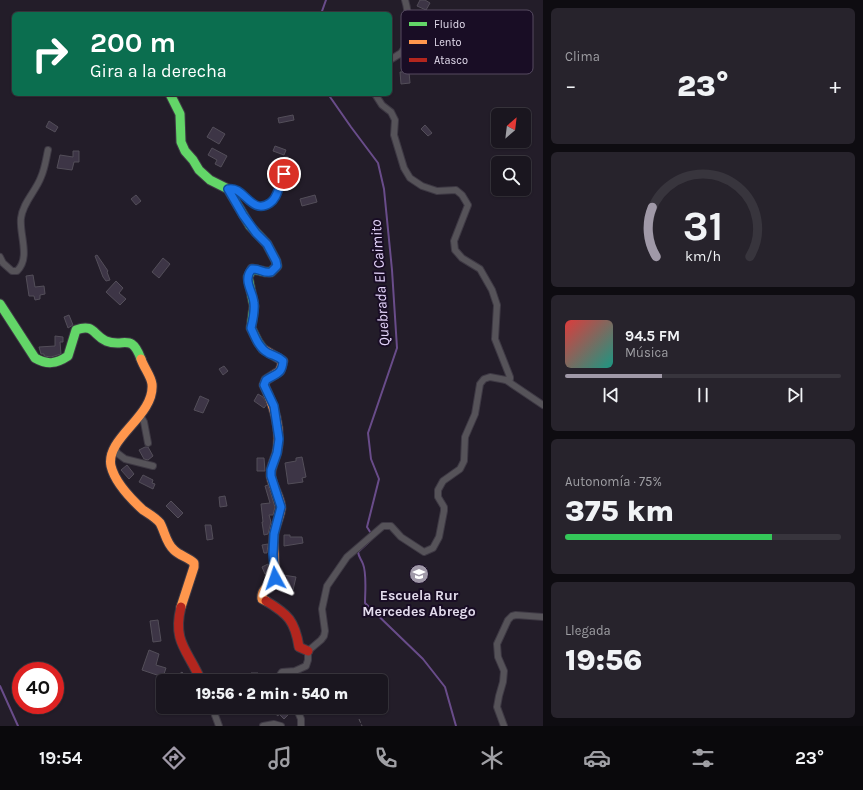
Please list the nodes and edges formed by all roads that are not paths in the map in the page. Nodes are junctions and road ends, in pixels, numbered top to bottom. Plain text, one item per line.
1 (405, 0) edge
2 (407, 10) edge
3 (401, 53) edge
4 (392, 59) edge
5 (171, 96) edge
6 (376, 96) edge
7 (48, 150) dead end
8 (286, 160) dead end
9 (228, 189) junction
10 (0, 257) edge
11 (0, 304) edge
12 (506, 380) junction
13 (543, 405) edge
14 (140, 415) junction
15 (148, 443) dead end
16 (115, 444) junction
17 (153, 466) dead end
18 (543, 617) edge
19 (308, 651) junction
20 (198, 674) edge
21 (281, 674) edge
22 (215, 714) edge
23 (299, 714) edge
24 (220, 726) edge
25 (263, 726) edge
26 (281, 726) edge
27 (301, 726) edge
28 (504, 726) edge

1 - 2 street
3 - 4 street
5 - 9 street
6 - 12 street
7 - 10 street
8 - 9 street
9 - 19 street
11 - 14 street
12 - 13 street
12 - 19 street
14 - 15 street
14 - 16 street
16 - 17 street
16 - 20 street
18 - 28 street
19 - 21 street
22 - 24 street
23 - 27 street
25 - 26 street

